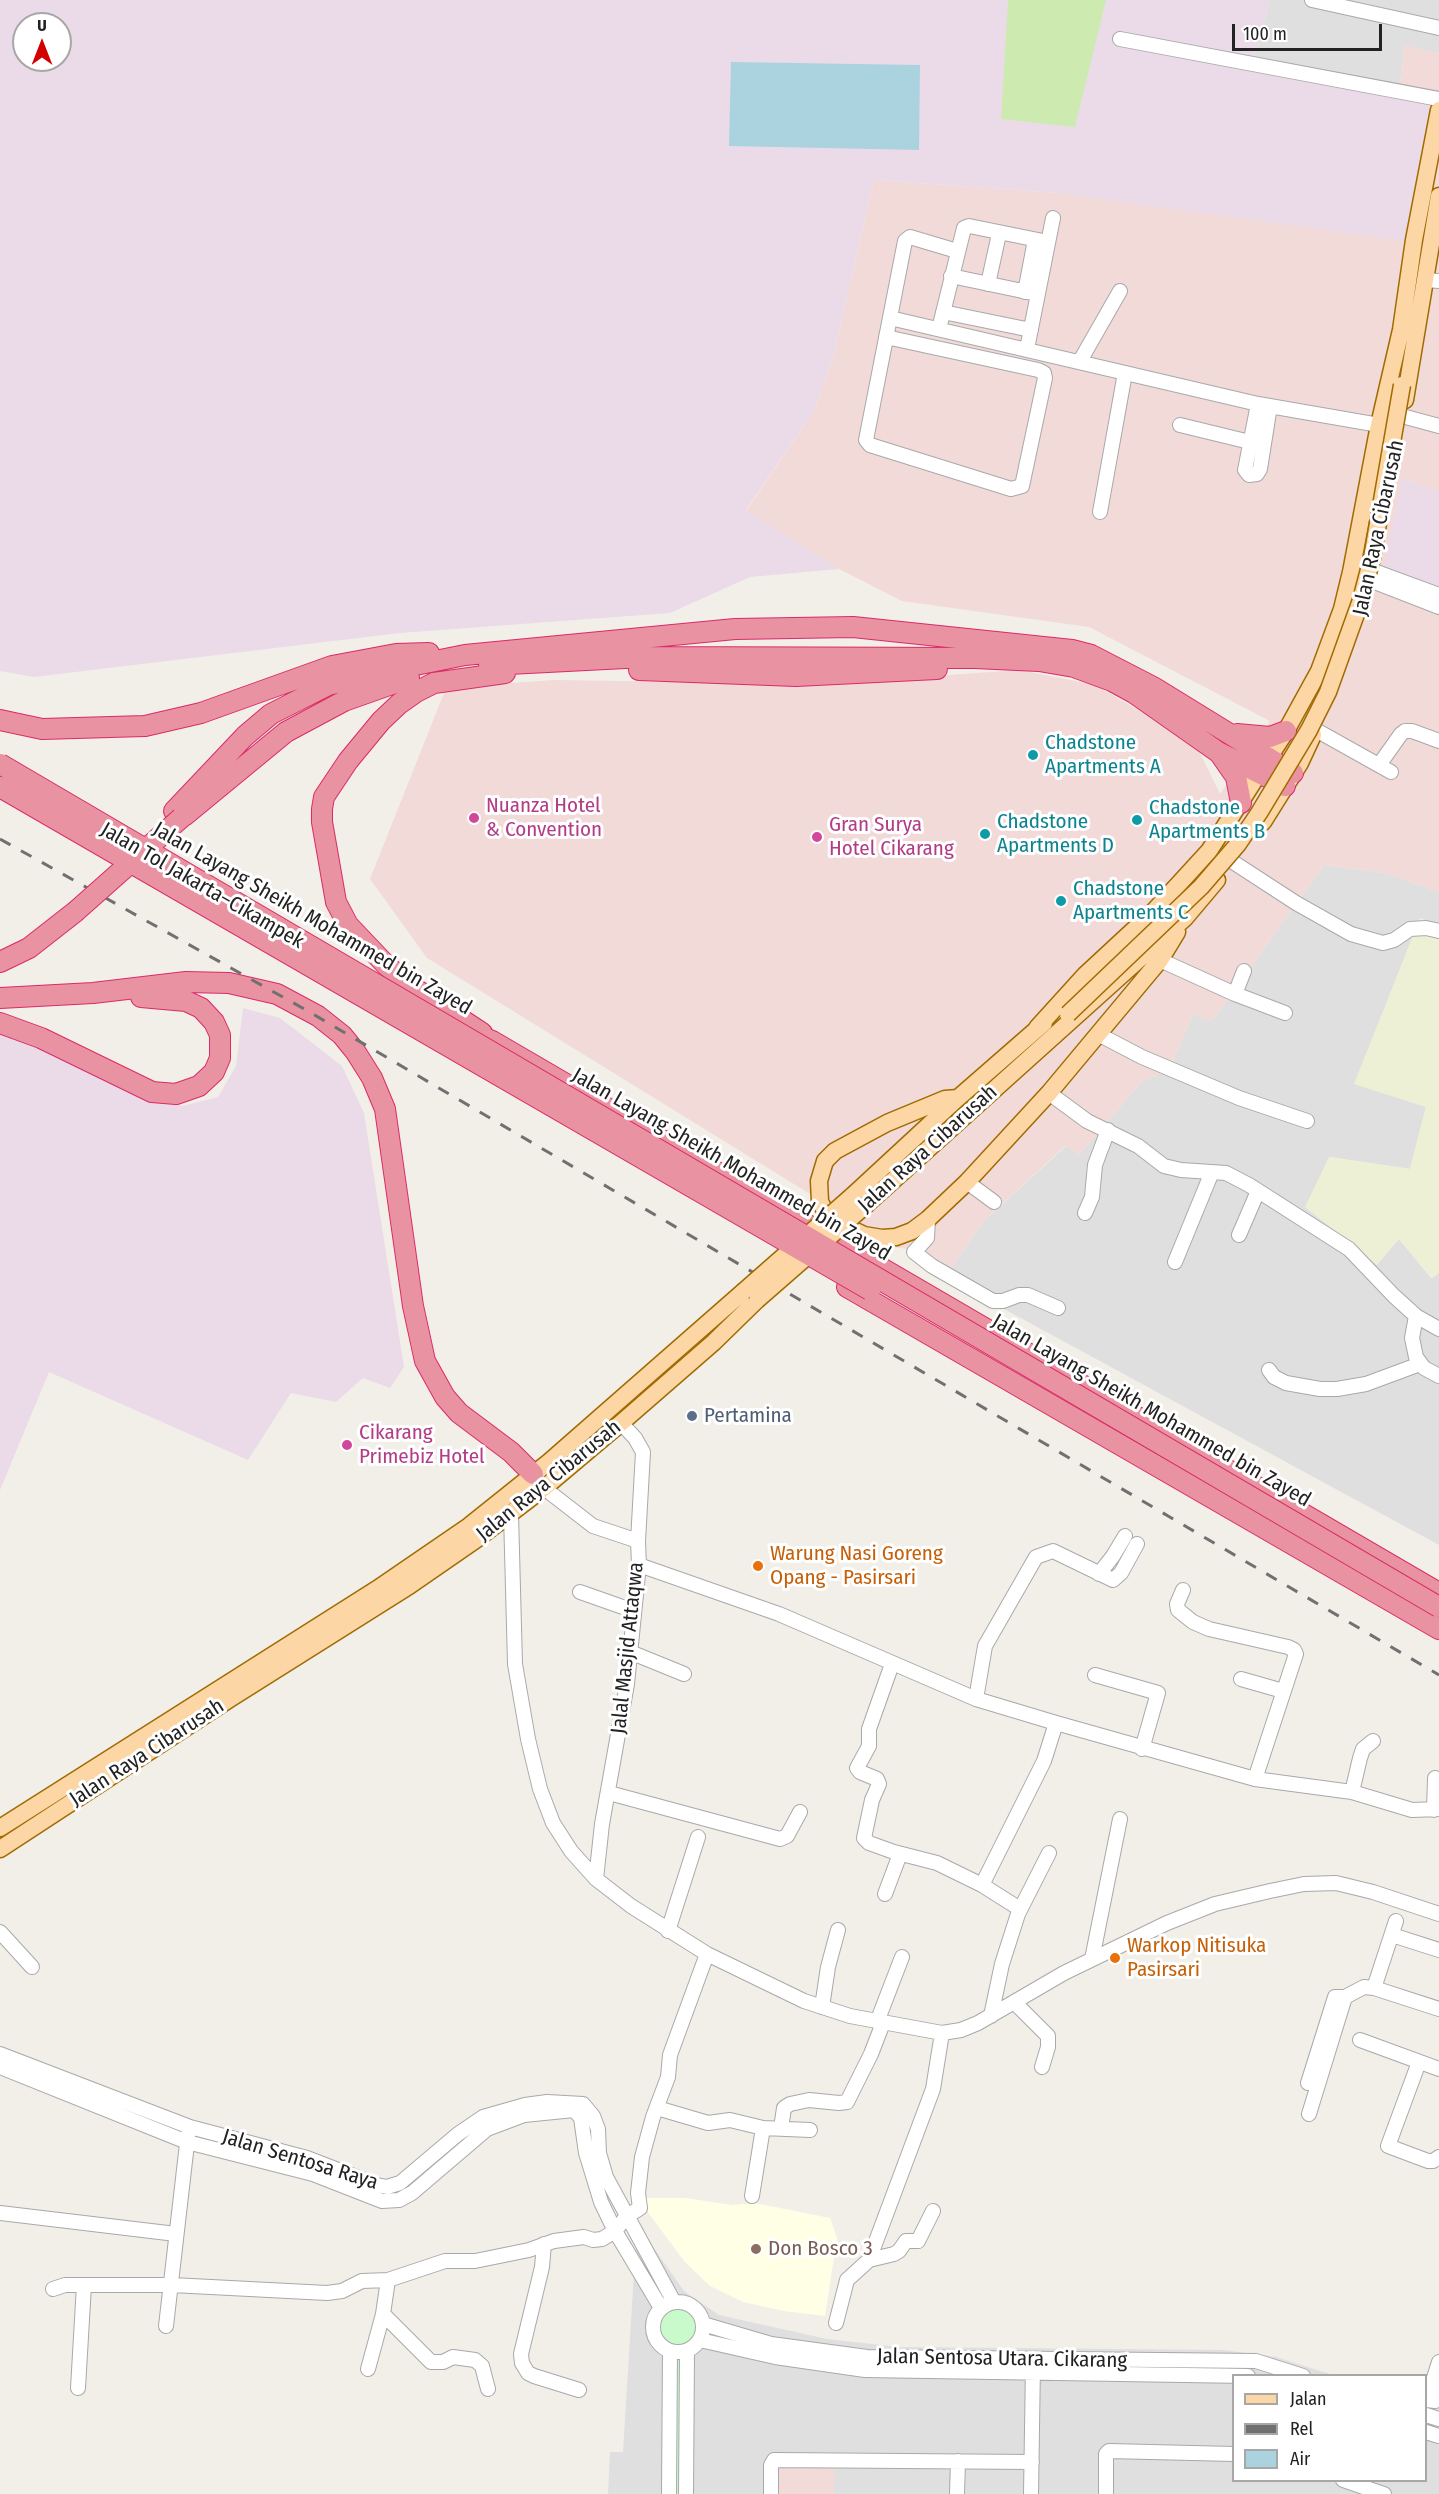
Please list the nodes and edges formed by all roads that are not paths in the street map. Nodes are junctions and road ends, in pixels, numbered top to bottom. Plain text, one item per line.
1 (1312, 0) edge
2 (1439, 28) edge
3 (1120, 39) dead end
4 (1439, 99) edge
5 (1439, 110) edge
6 (1439, 196) edge
7 (1053, 218) dead end
8 (999, 234) junction
9 (1042, 241) junction
10 (957, 251) junction
11 (951, 276) junction
12 (1433, 280) edge
13 (988, 284) junction
14 (1120, 291) dead end
15 (1031, 293) junction
16 (1423, 298) junction
17 (943, 312) junction
18 (891, 318) junction
19 (939, 329) junction
20 (1031, 330) junction
21 (1401, 330) junction
22 (886, 337) junction
23 (1027, 349) junction
24 (1080, 361) junction
25 (1125, 373) junction
26 (1399, 384) junction
27 (1264, 405) junction
28 (1401, 416) junction
29 (1380, 425) junction
30 (1180, 426) dead end
31 (1439, 426) edge
32 (1100, 512) dead end
33 (1373, 576) junction
34 (1439, 595) edge
35 (1439, 607) edge
36 (465, 655) junction
37 (995, 659) junction
38 (0, 720) edge
39 (1316, 730) junction
40 (1286, 731) junction
41 (1231, 733) junction
42 (1439, 741) edge
43 (1218, 752) junction
44 (1268, 760) junction
45 (0, 764) edge
46 (1293, 774) junction
47 (0, 787) edge
48 (0, 797) edge
49 (1245, 797) junction
50 (1272, 807) junction
51 (178, 814) junction
52 (1233, 862) junction
53 (73, 908) junction
54 (1185, 918) junction
55 (1439, 931) edge
56 (0, 951) edge
57 (1160, 960) junction
58 (0, 962) edge
59 (1244, 971) dead end
60 (93, 993) junction
61 (1235, 994) junction
62 (0, 998) edge
63 (1285, 1013) dead end
64 (0, 1023) edge
65 (1098, 1034) junction
66 (1041, 1036) junction
67 (492, 1041) junction
68 (1049, 1093) junction
69 (958, 1098) junction
70 (1307, 1121) dead end
71 (1108, 1130) junction
72 (1212, 1172) junction
73 (967, 1182) junction
74 (1258, 1191) junction
75 (994, 1202) dead end
76 (1085, 1213) dead end
77 (928, 1219) junction
78 (1239, 1235) dead end
79 (1175, 1262) dead end
80 (750, 1296) junction
81 (1058, 1308) dead end
82 (1416, 1316) junction
83 (1438, 1327) edge
84 (1420, 1364) junction
85 (1269, 1370) dead end
86 (1439, 1376) edge
87 (621, 1423) junction
88 (538, 1481) junction
89 (506, 1508) junction
90 (1125, 1536) dead end
91 (638, 1541) junction
92 (1137, 1544) dead end
93 (639, 1565) junction
94 (1099, 1574) junction
95 (1183, 1590) dead end
96 (580, 1592) dead end
97 (1439, 1593) edge
98 (1439, 1607) edge
99 (634, 1611) junction
100 (1439, 1619) edge
101 (1439, 1629) edge
102 (630, 1652) junction
103 (892, 1664) junction
104 (684, 1674) dead end
105 (1095, 1676) dead end
106 (1241, 1679) dead end
107 (1283, 1691) junction
108 (976, 1699) junction
109 (1056, 1724) junction
110 (1373, 1741) dead end
111 (1142, 1749) junction
112 (1435, 1778) dead end
113 (1255, 1779) junction
114 (1353, 1792) junction
115 (609, 1793) junction
116 (1437, 1810) edge
117 (800, 1812) dead end
118 (1120, 1819) dead end
119 (0, 1828) edge
120 (698, 1837) dead end
121 (0, 1850) edge
122 (1048, 1853) dead end
123 (900, 1854) junction
124 (596, 1879) junction
125 (982, 1885) junction
126 (885, 1894) dead end
127 (1020, 1909) junction
128 (1439, 1914) edge
129 (1396, 1920) dead end
130 (838, 1930) dead end
131 (668, 1931) junction
132 (0, 1932) edge
133 (1392, 1935) junction
134 (1439, 1950) edge
135 (707, 1954) junction
136 (902, 1957) dead end
137 (1092, 1959) junction
138 (32, 1967) dead end
139 (1374, 1988) junction
140 (1345, 1997) junction
141 (1014, 2002) junction
142 (822, 2007) junction
143 (1439, 2009) edge
144 (991, 2016) junction
145 (880, 2022) junction
146 (942, 2033) junction
147 (1360, 2040) dead end
148 (0, 2054) edge
149 (1419, 2062) junction
150 (0, 2067) edge
151 (1042, 2067) dead end
152 (1439, 2069) edge
153 (1308, 2083) dead end
154 (657, 2108) junction
155 (1309, 2114) dead end
156 (190, 2127) junction
157 (763, 2128) junction
158 (781, 2128) junction
159 (810, 2130) dead end
160 (187, 2142) junction
161 (1439, 2157) edge
162 (753, 2196) dead end
163 (933, 2211) dead end
164 (0, 2213) edge
165 (626, 2217) junction
166 (615, 2231) junction
167 (176, 2234) junction
168 (544, 2244) junction
169 (869, 2260) junction
170 (388, 2280) junction
171 (84, 2285) junction
172 (172, 2285) junction
173 (53, 2289) dead end
174 (668, 2305) junction
175 (383, 2314) junction
176 (836, 2323) dead end
177 (703, 2324) junction
178 (166, 2326) dead end
179 (700, 2340) junction
180 (670, 2351) junction
181 (687, 2351) junction
182 (1439, 2362) edge
183 (1033, 2366) junction
184 (368, 2369) dead end
185 (1297, 2374) edge
186 (1232, 2375) edge
187 (78, 2388) dead end
188 (488, 2389) dead end
189 (579, 2390) dead end
190 (1439, 2390) edge
191 (1427, 2397) edge
192 (1427, 2400) edge
193 (1232, 2454) edge
194 (958, 2461) junction
195 (1032, 2462) junction
196 (1347, 2482) edge
197 (1379, 2491) edge
198 (669, 2494) edge
199 (686, 2494) edge
200 (771, 2494) edge
201 (957, 2494) edge
202 (1031, 2494) edge
203 (1106, 2494) edge

1 - 2 street
3 - 4 street
5 - 21 main road, Jalan Raya Cibarusah
6 - 12 main road, Jalan Raya Cibarusah
7 - 9 street
8 - 9 street
8 - 10 street
8 - 13 street
9 - 15 street
10 - 11 street
10 - 18 street
11 - 13 street
11 - 17 street
12 - 16 main road, Jalan Raya Cibarusah
13 - 15 street
14 - 24 street
15 - 20 street
16 - 26 main road, Jalan Raya Cibarusah
16 - 28 main road, Jalan Raya Cibarusah
17 - 19 street
17 - 20 street
18 - 19 street
18 - 22 street
19 - 23 street
20 - 23 street
21 - 26 main road, Jalan Raya Cibarusah
21 - 29 main road, Jalan Raya Cibarusah
22 - 22 street
23 - 24 street
24 - 25 street
25 - 27 street
25 - 32 street
26 - 66 main road, Jalan Raya Cibarusah
27 - 29 street
27 - 30 street
28 - 31 street
28 - 33 main road, Jalan Raya Cibarusah
29 - 40 main road, Jalan Raya Cibarusah
33 - 34 street
33 - 35 street
33 - 39 main road, Jalan Raya Cibarusah
36 - 38 highway
36 - 41 highway
36 - 51 highway
37 - 43 highway
37 - 51 highway
37 - 67 highway
39 - 42 street
39 - 46 main road, Jalan Raya Cibarusah
40 - 41 highway
40 - 44 main road, Jalan Raya Cibarusah
41 - 44 highway
43 - 44 highway
43 - 49 highway
44 - 46 highway
44 - 49 main road, Jalan Raya Cibarusah
45 - 67 highway, Jalan Tol Jakarta–Cikampek
45 - 98 highway, Jalan Layang Sheikh Mohammed bin Zayed, bridge
46 - 50 main road, Jalan Raya Cibarusah
47 - 100 highway, Jalan Layang Sheikh Mohammed bin Zayed, bridge
48 - 101 highway, Jalan Tol Jakarta–Cikampek
49 - 50 main road
49 - 66 main road, Jalan Raya Cibarusah
50 - 52 main road, Jalan Raya Cibarusah
51 - 53 highway, bridge
52 - 54 main road, Jalan Raya Cibarusah
52 - 55 street
53 - 56 highway
53 - 58 highway
54 - 57 main road
54 - 66 main road, Jalan Raya Cibarusah
57 - 61 street
57 - 65 main road
59 - 61 street
60 - 62 highway
60 - 64 highway
60 - 88 highway
61 - 63 street
65 - 68 main road
65 - 70 street
66 - 69 main road, Jalan Raya Cibarusah
66 - 80 main road, Jalan Raya Cibarusah, bridge
67 - 97 highway, Jalan Tol Jakarta–Cikampek
68 - 71 street
68 - 73 main road
69 - 77 main road
69 - 80 main road, Jalan Raya Cibarusah, bridge
71 - 72 street
71 - 76 street
72 - 74 street
72 - 79 street
73 - 75 street
73 - 77 main road
74 - 78 street
74 - 82 street
77 - 81 street
80 - 87 main road, Jalan Raya Cibarusah
80 - 88 main road, Jalan Raya Cibarusah
82 - 83 street
82 - 84 street
84 - 85 street
84 - 86 street
87 - 88 main road, Jalan Raya Cibarusah
87 - 91 street, Jalal Masjid Attaqwa
88 - 89 main road, Jalan Raya Cibarusah
88 - 91 street
89 - 119 main road, Jalan Raya Cibarusah
89 - 121 main road, Jalan Raya Cibarusah
89 - 124 street
90 - 94 street
91 - 93 street, Jalal Masjid Attaqwa
92 - 94 street
93 - 99 street, Jalal Masjid Attaqwa
93 - 103 street
94 - 108 street
95 - 107 street
96 - 99 street
99 - 102 street, Jalal Masjid Attaqwa
102 - 104 street
102 - 115 street, Jalal Masjid Attaqwa
103 - 108 street
103 - 123 street
105 - 111 street
106 - 107 street
107 - 113 street
108 - 109 street
109 - 111 street
109 - 125 street
110 - 114 street
111 - 113 street
112 - 116 street
113 - 114 street
114 - 116 street
115 - 117 street
115 - 124 street, Jalal Masjid Attaqwa
118 - 137 street
120 - 131 street
122 - 127 street
123 - 125 street
123 - 126 street
124 - 131 street
125 - 127 street
127 - 144 street
128 - 137 street
129 - 133 street
130 - 142 street
131 - 135 street
132 - 138 street
133 - 134 street
133 - 139 street
135 - 142 street
135 - 154 street
136 - 145 street
137 - 141 street
139 - 140 street
139 - 143 street
140 - 153 street
140 - 155 street
141 - 144 street
141 - 151 street
142 - 145 street
144 - 146 street
145 - 146 street
145 - 158 street
146 - 169 street
147 - 149 street
148 - 156 street, Jalan Sentosa Raya
149 - 152 street
149 - 161 street
150 - 160 street, Jalan Sentosa Raya
154 - 157 street
154 - 165 street
156 - 160 street
156 - 165 street, Jalan Sentosa Raya
157 - 158 street
157 - 162 street
158 - 159 street
160 - 166 street, Jalan Sentosa Raya
160 - 167 street
163 - 169 street
164 - 167 street
165 - 166 street
165 - 174 street, Jalan Sentosa Raya
166 - 168 street
166 - 174 street, Jalan Sentosa Raya
167 - 172 street
168 - 170 street
168 - 189 street
169 - 176 street
170 - 172 street
170 - 175 street
171 - 172 street
171 - 173 street
171 - 187 street
172 - 178 street
174 - 177 street
174 - 180 street
175 - 184 street
175 - 188 street
177 - 179 street
177 - 183 street, Jalan Sentosa Utara. Cikarang
179 - 181 street
179 - 183 street, Jalan Sentosa Utara. Cikarang
180 - 181 street
180 - 198 street
181 - 199 street
182 - 191 street
183 - 185 street, Jalan Sentosa Utara. Cikarang
183 - 186 street, Jalan Sentosa Utara. Cikarang
183 - 195 street
190 - 192 street
193 - 203 street
194 - 195 street
194 - 200 street
194 - 201 street
195 - 202 street
196 - 197 street

